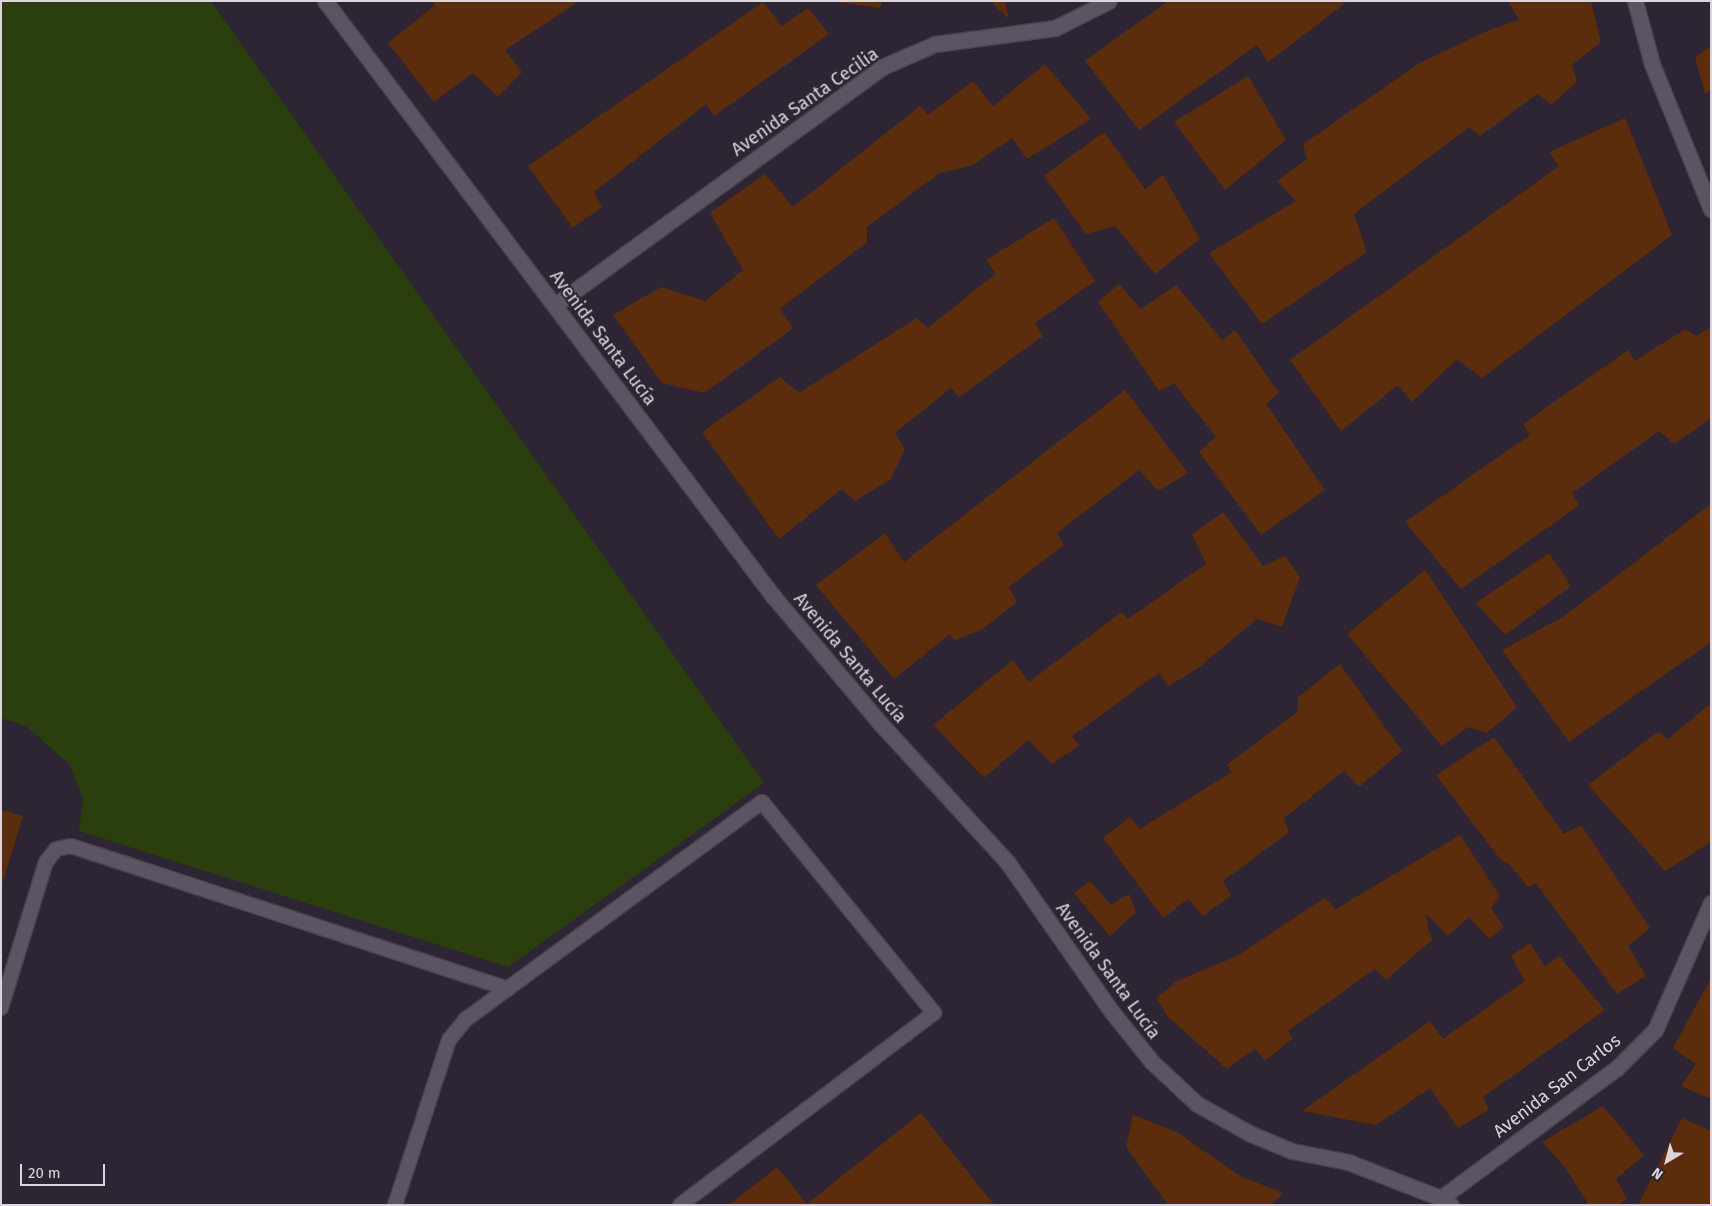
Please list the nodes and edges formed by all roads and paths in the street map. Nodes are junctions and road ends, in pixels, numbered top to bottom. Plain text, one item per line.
1 (325, 1) edge
2 (1109, 1) edge
3 (1635, 1) edge
4 (1711, 208) edge
5 (555, 305) junction
6 (1711, 903) edge
7 (508, 989) junction
8 (1, 1008) edge
9 (1446, 1202) edge
10 (394, 1205) edge
11 (680, 1205) edge

1 - 5 street, Avenida Santa Lucía
2 - 5 street, Avenida Santa Cecilia
3 - 4 street
5 - 9 street, Avenida Santa Lucía
6 - 9 street, Avenida San Carlos
7 - 8 lane
7 - 10 lane
7 - 11 lane

